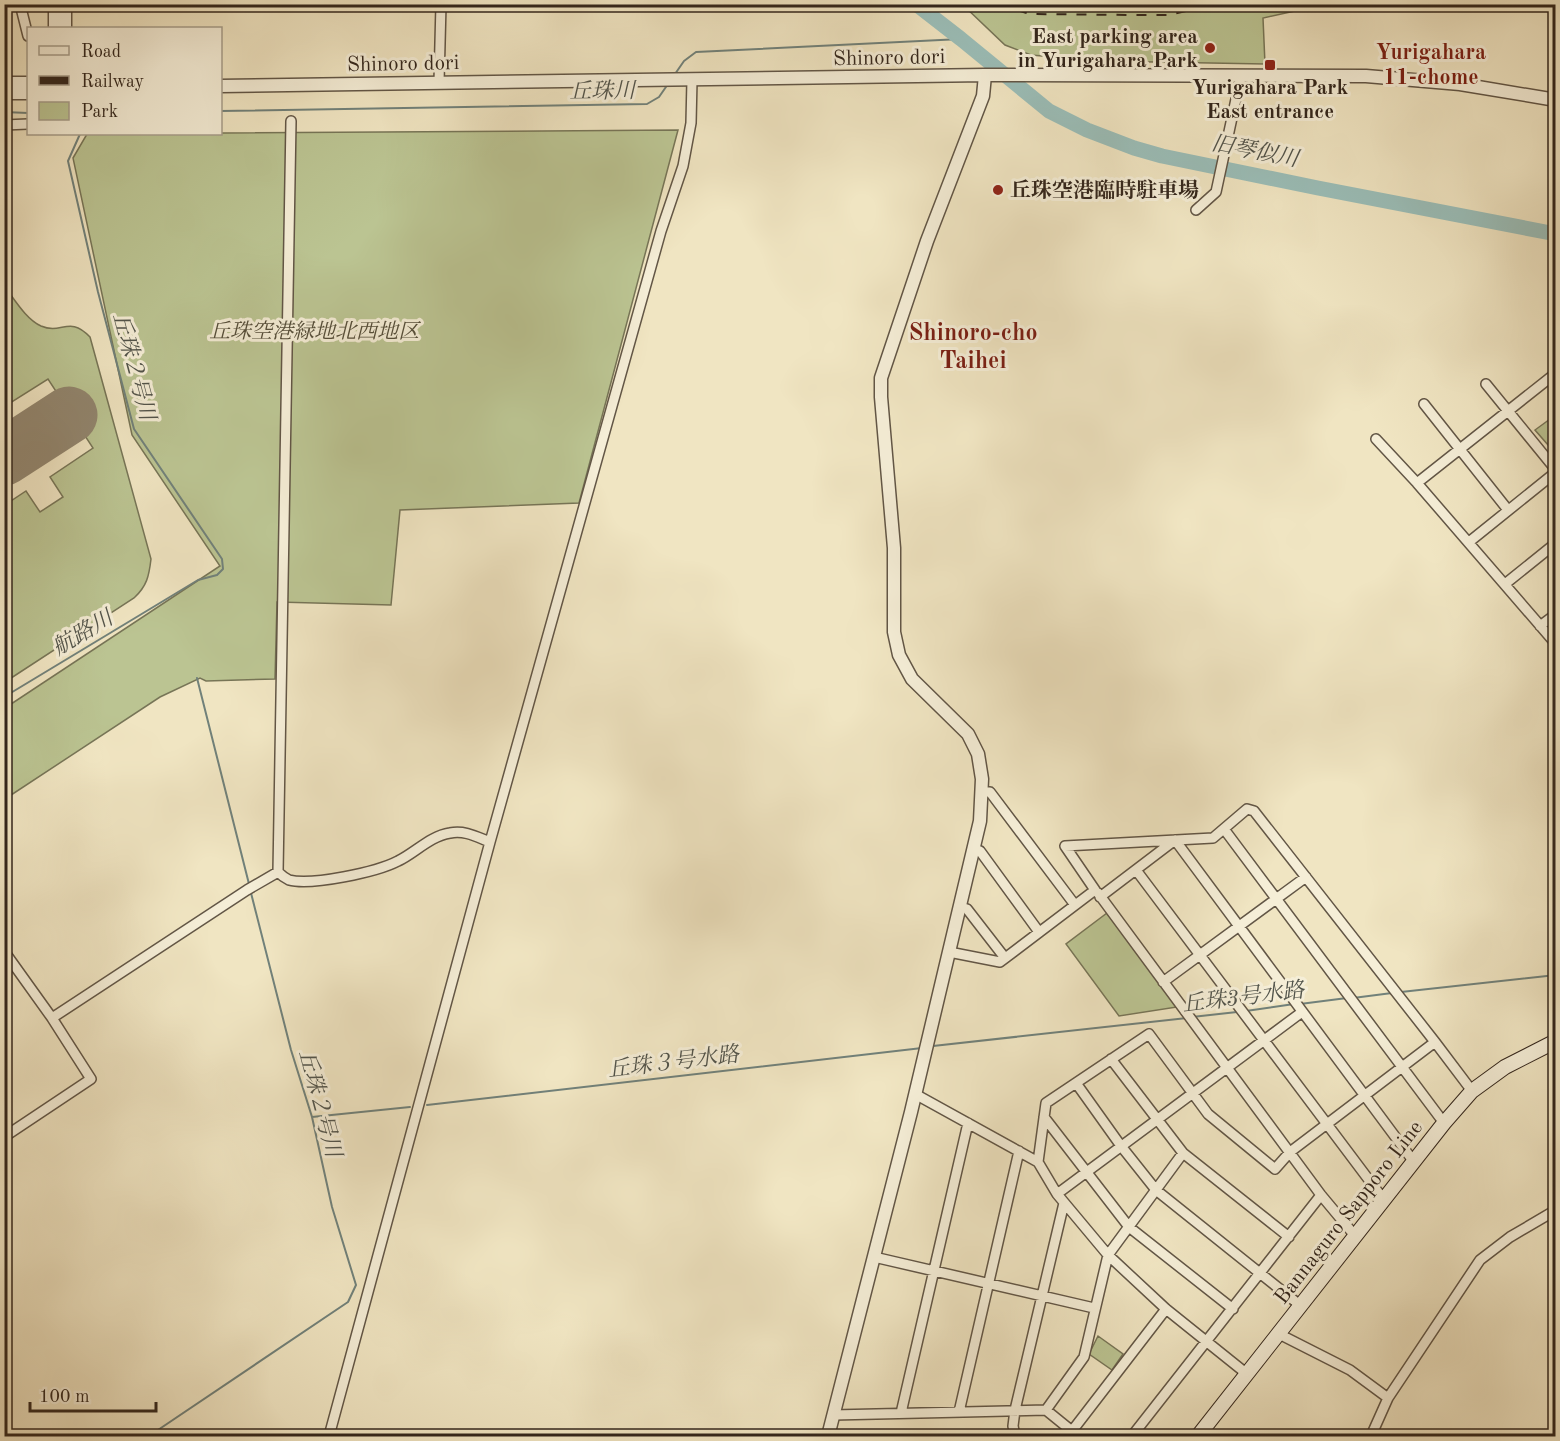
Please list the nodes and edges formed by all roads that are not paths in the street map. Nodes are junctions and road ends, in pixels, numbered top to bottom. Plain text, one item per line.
1 (20, 4) edge
2 (55, 4) edge
3 (65, 4) edge
4 (441, 4) edge
5 (55, 27) edge
6 (65, 27) edge
7 (27, 32) edge
8 (986, 75) junction
9 (1241, 76) junction
10 (687, 80) junction
11 (439, 82) junction
12 (4, 83) edge
13 (27, 83) edge
14 (222, 86) edge
15 (4, 93) edge
16 (27, 93) edge
17 (1556, 100) edge
18 (291, 121) dead end
19 (4, 124) edge
20 (27, 124) edge
21 (1196, 210) dead end
22 (1556, 373) edge
23 (1486, 384) dead end
24 (1424, 404) dead end
25 (1507, 411) junction
26 (1376, 439) dead end
27 (1461, 449) junction
28 (1556, 471) edge
29 (1418, 483) junction
30 (1508, 510) junction
31 (1469, 542) junction
32 (1556, 543) edge
33 (1505, 584) junction
34 (1556, 614) edge
35 (1540, 626) junction
36 (1556, 644) edge
37 (982, 792) junction
38 (1224, 829) junction
39 (1175, 840) junction
40 (490, 842) junction
41 (974, 849) junction
42 (1136, 870) junction
43 (278, 872) junction
44 (1306, 877) junction
45 (1098, 894) junction
46 (1276, 898) junction
47 (1075, 905) junction
48 (960, 907) junction
49 (1239, 926) junction
50 (1039, 933) junction
51 (4, 951) edge
52 (949, 952) junction
53 (1199, 955) junction
54 (1005, 958) junction
55 (1163, 982) junction
56 (1299, 1007) junction
57 (52, 1018) junction
58 (1263, 1040) junction
59 (1556, 1041) edge
60 (1436, 1042) junction
61 (1112, 1059) junction
62 (1227, 1067) junction
63 (1401, 1067) junction
64 (1076, 1083) junction
65 (1472, 1091) junction
66 (1192, 1093) junction
67 (915, 1094) junction
68 (1364, 1095) junction
69 (1044, 1117) junction
70 (1157, 1120) junction
71 (969, 1123) junction
72 (1444, 1123) junction
73 (1326, 1125) junction
74 (4, 1137) edge
75 (1121, 1146) junction
76 (1019, 1151) junction
77 (1290, 1152) junction
78 (1183, 1153) junction
79 (1038, 1162) junction
80 (1414, 1162) junction
81 (1086, 1172) junction
82 (1156, 1190) junction
83 (1057, 1194) junction
84 (1321, 1195) junction
85 (1384, 1200) junction
86 (1064, 1203) junction
87 (1556, 1210) edge
88 (1129, 1227) junction
89 (1289, 1237) junction
90 (1356, 1237) junction
91 (1108, 1255) junction
92 (874, 1257) junction
93 (934, 1271) junction
94 (1261, 1273) junction
95 (987, 1283) junction
96 (1043, 1296) junction
97 (1301, 1306) junction
98 (1094, 1308) junction
99 (1166, 1309) junction
100 (1233, 1309) junction
101 (1279, 1334) junction
102 (1207, 1342) junction
103 (1247, 1374) junction
104 (1388, 1398) junction
105 (1015, 1410) junction
106 (1046, 1410) junction
107 (959, 1412) junction
108 (901, 1413) junction
109 (833, 1415) junction
110 (1075, 1434) edge
111 (329, 1437) edge
112 (828, 1437) edge
113 (1015, 1437) edge
114 (1132, 1437) edge
115 (1198, 1437) edge
116 (1371, 1437) edge

1 - 7 street
2 - 5 street
3 - 6 street
4 - 11 street
8 - 9 street, Shinoro dori
8 - 10 street, Shinoro dori
8 - 37 street
9 - 17 street, Shinoro dori
9 - 21 street
10 - 11 street, Shinoro dori
10 - 40 street
11 - 14 street, Shinoro dori
12 - 13 street
15 - 16 street
18 - 43 street
19 - 20 street
22 - 25 street
23 - 25 street
24 - 27 street
25 - 27 street
25 - 28 street
26 - 29 street
27 - 29 street
27 - 30 street
28 - 30 street
29 - 31 street
30 - 31 street
31 - 33 street
32 - 33 street
33 - 35 street
34 - 35 street
35 - 36 street
37 - 41 street
37 - 47 street
38 - 39 street
38 - 44 street
38 - 46 street
39 - 42 street
39 - 45 street
39 - 49 street
40 - 43 street
40 - 111 street
41 - 48 street
41 - 50 street
42 - 45 street
42 - 53 street
43 - 57 street
44 - 46 street
44 - 60 street
45 - 47 street
45 - 55 street
46 - 49 street
46 - 63 street
47 - 50 street
48 - 52 street
48 - 54 street
49 - 53 street
49 - 56 street
50 - 54 street
51 - 57 street
52 - 54 street
52 - 67 street
53 - 55 street
53 - 58 street
55 - 62 street
56 - 58 street
56 - 68 street
57 - 74 street
58 - 62 street
58 - 73 street
59 - 65 main road, Bannaguro Sapporo Line
60 - 63 street
60 - 65 street
61 - 64 street
61 - 66 street
61 - 70 street
62 - 66 street
62 - 77 street
63 - 68 street
63 - 72 street
64 - 69 street
64 - 75 street
65 - 72 main road, Bannaguro Sapporo Line
66 - 70 street
66 - 77 street
67 - 71 street
67 - 92 street
68 - 73 street
68 - 80 street
69 - 79 street
69 - 81 street
70 - 75 street
70 - 78 street
71 - 76 street
71 - 93 street
72 - 80 main road, Bannaguro Sapporo Line
73 - 77 street
73 - 85 street
75 - 81 street
75 - 82 street
76 - 79 street
76 - 95 street
77 - 84 street
78 - 82 street
78 - 89 street
79 - 83 street
80 - 85 main road, Bannaguro Sapporo Line
81 - 83 street
81 - 88 street
82 - 88 street
82 - 94 street
83 - 86 street
84 - 89 street
84 - 90 street
85 - 90 main road, Bannaguro Sapporo Line
86 - 91 street
86 - 96 street
87 - 104 street
88 - 91 street
88 - 100 street
89 - 94 street
90 - 97 main road, Bannaguro Sapporo Line
91 - 98 street
91 - 99 street
92 - 93 street
92 - 109 street
93 - 95 street
93 - 108 street
94 - 97 street
94 - 100 street
95 - 96 street
95 - 107 street
96 - 98 street
96 - 105 street
97 - 101 main road, Bannaguro Sapporo Line
98 - 106 street
99 - 102 street
99 - 110 street
100 - 102 street
101 - 103 main road, Bannaguro Sapporo Line
101 - 104 street
102 - 103 street
102 - 114 street
103 - 115 main road, Bannaguro Sapporo Line
104 - 116 street
105 - 106 street
105 - 107 street
105 - 113 street
106 - 110 street
107 - 108 street
108 - 109 street
109 - 112 street

